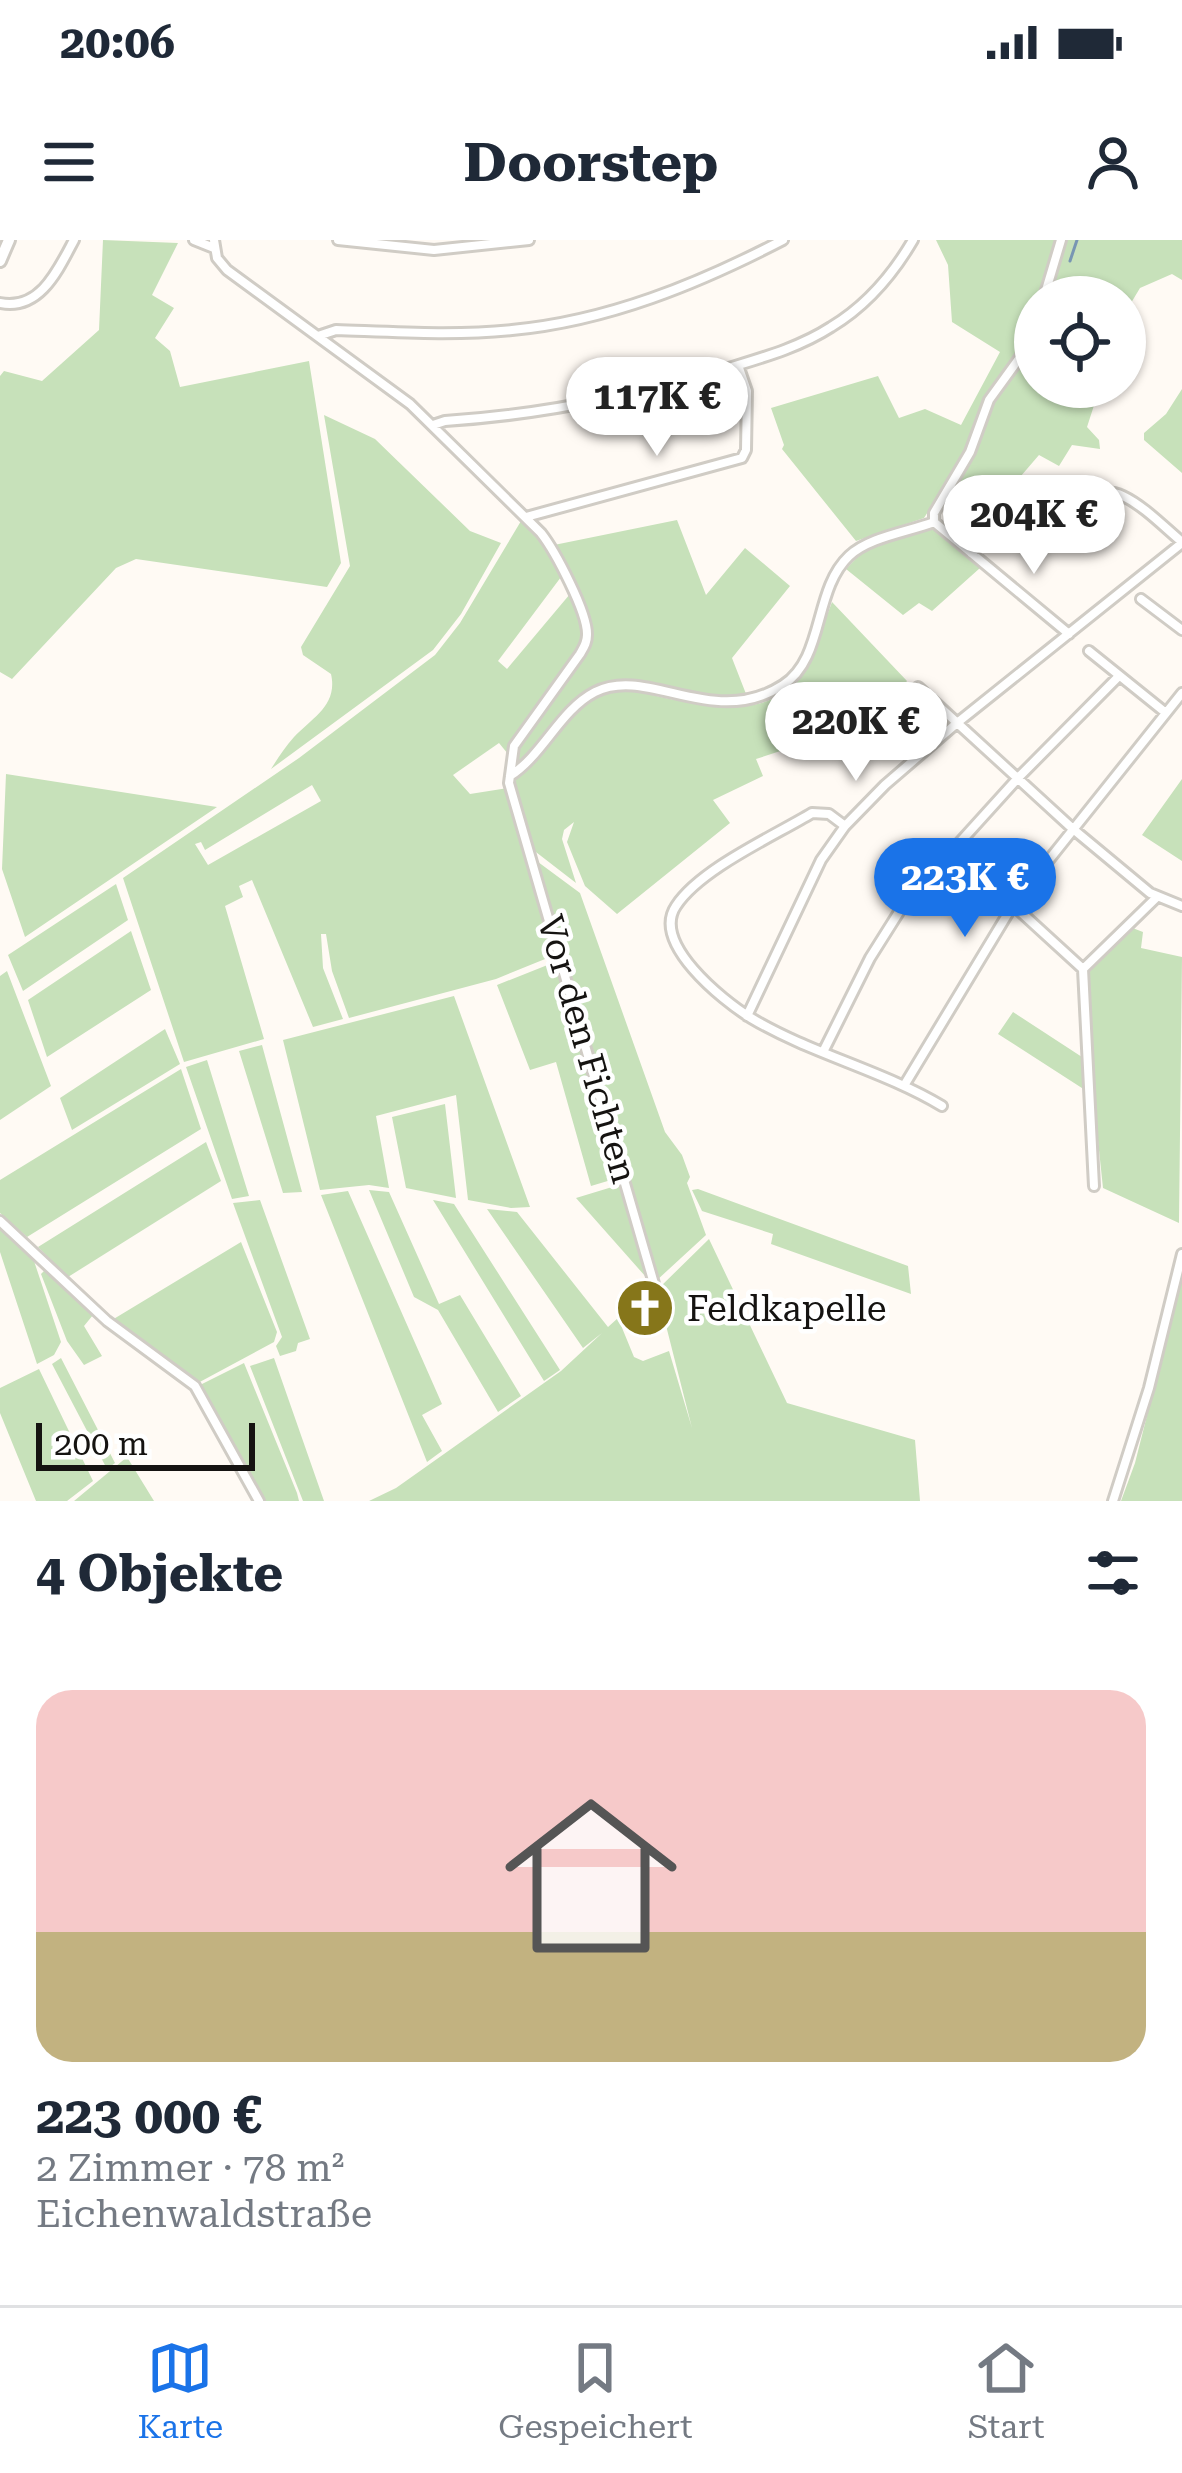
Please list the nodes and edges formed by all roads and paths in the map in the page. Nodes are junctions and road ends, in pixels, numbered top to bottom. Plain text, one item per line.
1 (9, 240) edge
2 (74, 240) edge
3 (194, 240) edge
4 (338, 240) edge
5 (529, 240) edge
6 (913, 240) edge
7 (1061, 240) edge
8 (776, 242) edge
9 (214, 244) edge
10 (0, 261) edge
11 (1050, 276) edge
12 (0, 303) edge
13 (318, 336) junction
14 (738, 365) junction
15 (1014, 365) edge
16 (434, 425) junction
17 (526, 518) junction
18 (934, 522) junction
19 (1182, 542) edge
20 (971, 553) junction
21 (1142, 599) dead end
22 (1182, 630) edge
23 (1069, 634) junction
24 (1089, 651) dead end
25 (1120, 676) junction
26 (918, 688) dead end
27 (1182, 693) edge
28 (1166, 713) junction
29 (957, 723) junction
30 (510, 776) junction
31 (1018, 778) junction
32 (845, 826) junction
33 (1072, 829) junction
34 (1157, 897) junction
35 (1013, 905) junction
36 (1182, 906) edge
37 (1083, 969) junction
38 (747, 1016) junction
39 (824, 1050) junction
40 (905, 1084) junction
41 (942, 1106) dead end
42 (1094, 1186) dead end
43 (0, 1221) edge
44 (1182, 1254) edge
45 (626, 1311) dead end
46 (259, 1501) edge
47 (1113, 1501) edge

1 - 10 main road
2 - 12 street
3 - 9 street
4 - 5 street
6 - 14 street
7 - 11 street
8 - 13 street
9 - 13 street
13 - 16 street
14 - 16 street
14 - 17 street
15 - 18 street
16 - 17 street
17 - 30 street
18 - 20 street
18 - 30 street
19 - 20 street
19 - 23 street
20 - 23 street
21 - 22 street
23 - 29 street
24 - 25 street
25 - 28 street
25 - 31 street
26 - 29 street
27 - 28 street
28 - 33 street
29 - 31 street
29 - 32 street
30 - 45 street, Vor den Fichten
31 - 33 street
31 - 39 street
32 - 38 street
32 - 38 street
33 - 34 street
33 - 35 street
34 - 36 street
34 - 37 street
35 - 37 street
35 - 40 street
37 - 42 street
38 - 39 street
39 - 40 street
40 - 41 street
43 - 46 street
44 - 47 street

